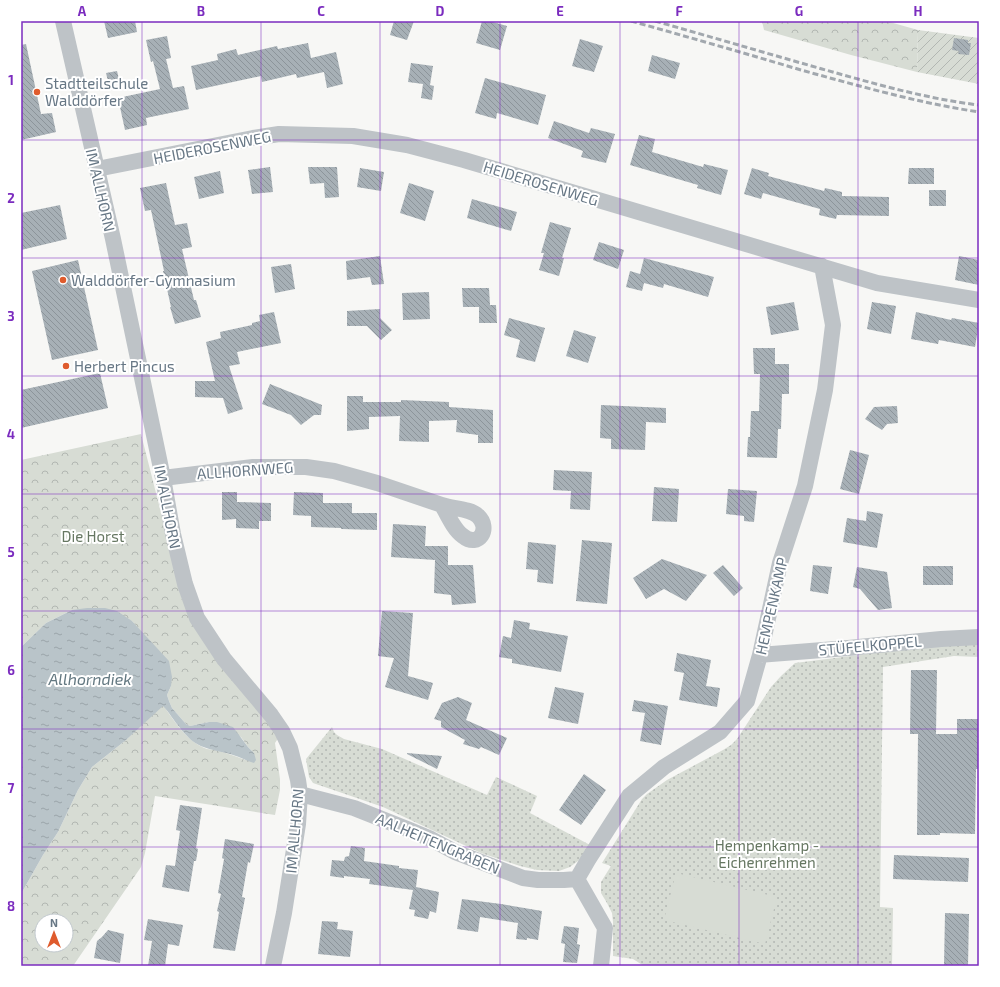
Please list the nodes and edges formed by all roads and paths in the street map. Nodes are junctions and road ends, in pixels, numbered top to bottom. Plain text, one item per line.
1 (63, 21) edge
2 (97, 169) junction
3 (822, 266) junction
4 (979, 300) edge
5 (162, 478) junction
6 (442, 505) dead end
7 (979, 637) edge
8 (760, 655) junction
9 (300, 794) junction
10 (577, 879) junction
11 (273, 966) edge
12 (600, 966) edge

1 - 2 street, IM ALLHORN
2 - 3 street, HEIDEROSENWEG
2 - 5 street, IM ALLHORN
3 - 4 street, HEIDEROSENWEG
3 - 8 street, HEMPENKAMP
5 - 6 street, ALLHORNWEG
5 - 9 street, IM ALLHORN
7 - 8 street, STÜFELKOPPEL
8 - 10 street, HEMPENKAMP
9 - 10 street, AALHEITENGRABEN
9 - 11 street, IM ALLHORN
10 - 12 street

